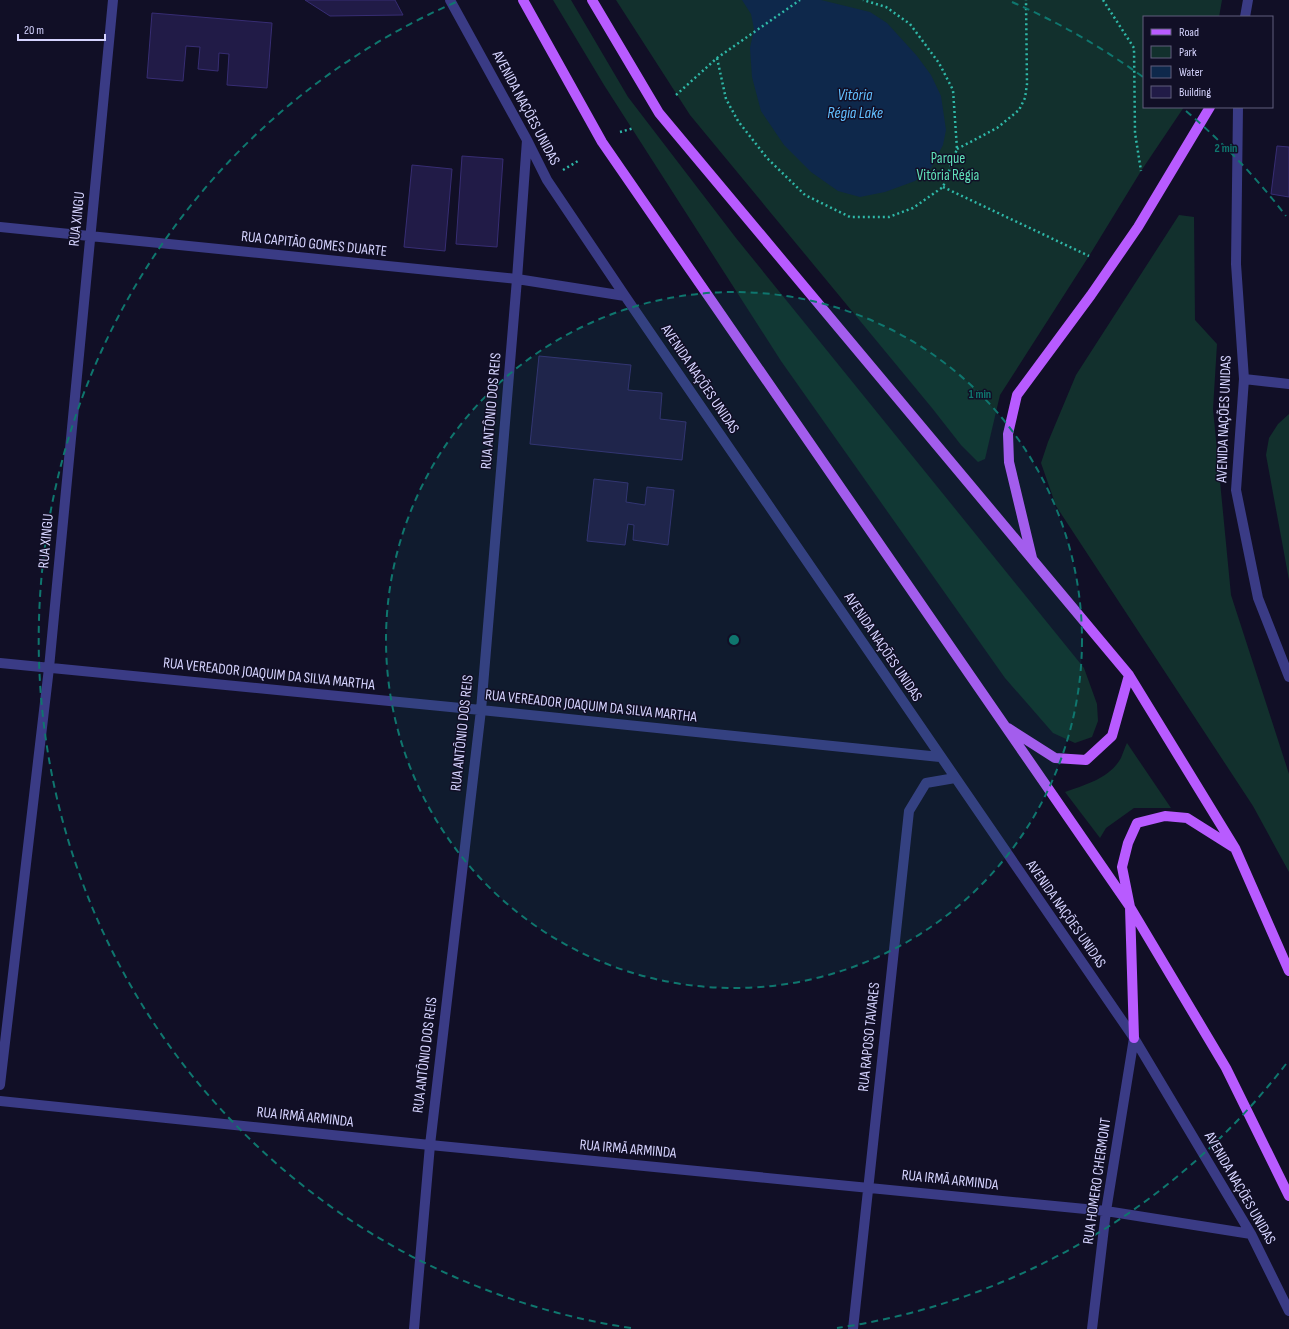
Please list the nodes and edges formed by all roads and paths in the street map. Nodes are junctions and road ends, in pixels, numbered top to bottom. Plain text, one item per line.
1 (113, 0) edge
2 (450, 0) edge
3 (523, 0) edge
4 (592, 0) edge
5 (800, 0) edge
6 (863, 0) edge
7 (1026, 0) edge
8 (1103, 0) edge
9 (1248, 0) edge
10 (1245, 16) edge
11 (717, 58) junction
12 (676, 95) dead end
13 (1209, 108) edge
14 (1238, 108) edge
15 (634, 128) dead end
16 (616, 133) dead end
17 (527, 140) junction
18 (957, 149) junction
19 (578, 161) dead end
20 (1141, 171) dead end
21 (557, 174) dead end
22 (943, 187) junction
23 (0, 227) edge
24 (90, 236) junction
25 (1088, 256) dead end
26 (517, 279) junction
27 (625, 296) junction
28 (1244, 379) junction
29 (1289, 384) edge
30 (1033, 560) junction
31 (0, 663) edge
32 (49, 668) junction
33 (1129, 675) junction
34 (1289, 677) edge
35 (481, 710) junction
36 (1003, 725) junction
37 (940, 757) junction
38 (955, 778) junction
39 (1235, 848) junction
40 (1130, 907) junction
41 (1289, 971) edge
42 (1134, 1038) junction
43 (0, 1085) edge
44 (0, 1101) edge
45 (430, 1145) junction
46 (868, 1187) junction
47 (1289, 1196) edge
48 (1106, 1211) junction
49 (1251, 1234) junction
50 (1289, 1311) edge
51 (414, 1329) edge
52 (853, 1329) edge
53 (1092, 1329) edge

1 - 24 street, RUA XINGU
2 - 17 street, AVENIDA NAÇÕES UNIDAS
3 - 36 main road
4 - 30 main road
5 - 11 path
6 - 18 path
7 - 18 path
8 - 20 path
9 - 10 street
11 - 12 path
11 - 22 path
13 - 30 main road
14 - 28 street, AVENIDA NAÇÕES UNIDAS
15 - 16 path
17 - 26 street, RUA ANTÔNIO DOS REIS
17 - 27 street, AVENIDA NAÇÕES UNIDAS
18 - 22 path
19 - 21 path
22 - 25 path
23 - 24 street, RUA CAPITÃO GOMES DUARTE
24 - 26 street, RUA CAPITÃO GOMES DUARTE
24 - 32 street, RUA XINGU
26 - 27 street, RUA CAPITÃO GOMES DUARTE
26 - 35 street, RUA ANTÔNIO DOS REIS
27 - 37 street, AVENIDA NAÇÕES UNIDAS
28 - 29 street
28 - 34 street, AVENIDA NAÇÕES UNIDAS
30 - 33 main road
31 - 32 street, RUA VEREADOR JOAQUIM DA SILVA MARTHA
32 - 35 street, RUA VEREADOR JOAQUIM DA SILVA MARTHA
32 - 43 street, RUA XINGU
33 - 36 main road
33 - 39 main road
35 - 37 street, RUA VEREADOR JOAQUIM DA SILVA MARTHA
35 - 45 street, RUA ANTÔNIO DOS REIS
36 - 40 main road
37 - 38 street, AVENIDA NAÇÕES UNIDAS
38 - 42 street, AVENIDA NAÇÕES UNIDAS
38 - 46 street, RUA RAPOSO TAVARES
39 - 40 main road
39 - 41 main road
40 - 42 main road
40 - 47 main road
42 - 48 street, RUA HOMERO CHERMONT
42 - 49 street, AVENIDA NAÇÕES UNIDAS
44 - 45 street, RUA IRMÃ ARMINDA
45 - 46 street, RUA IRMÃ ARMINDA
45 - 51 street, RUA ANTÔNIO DOS REIS
46 - 48 street, RUA IRMÃ ARMINDA
46 - 52 street, RUA RAPOSO TAVARES
48 - 49 street, RUA IRMÃ ARMINDA
48 - 53 street, RUA HOMERO CHERMONT
49 - 50 street, AVENIDA NAÇÕES UNIDAS

